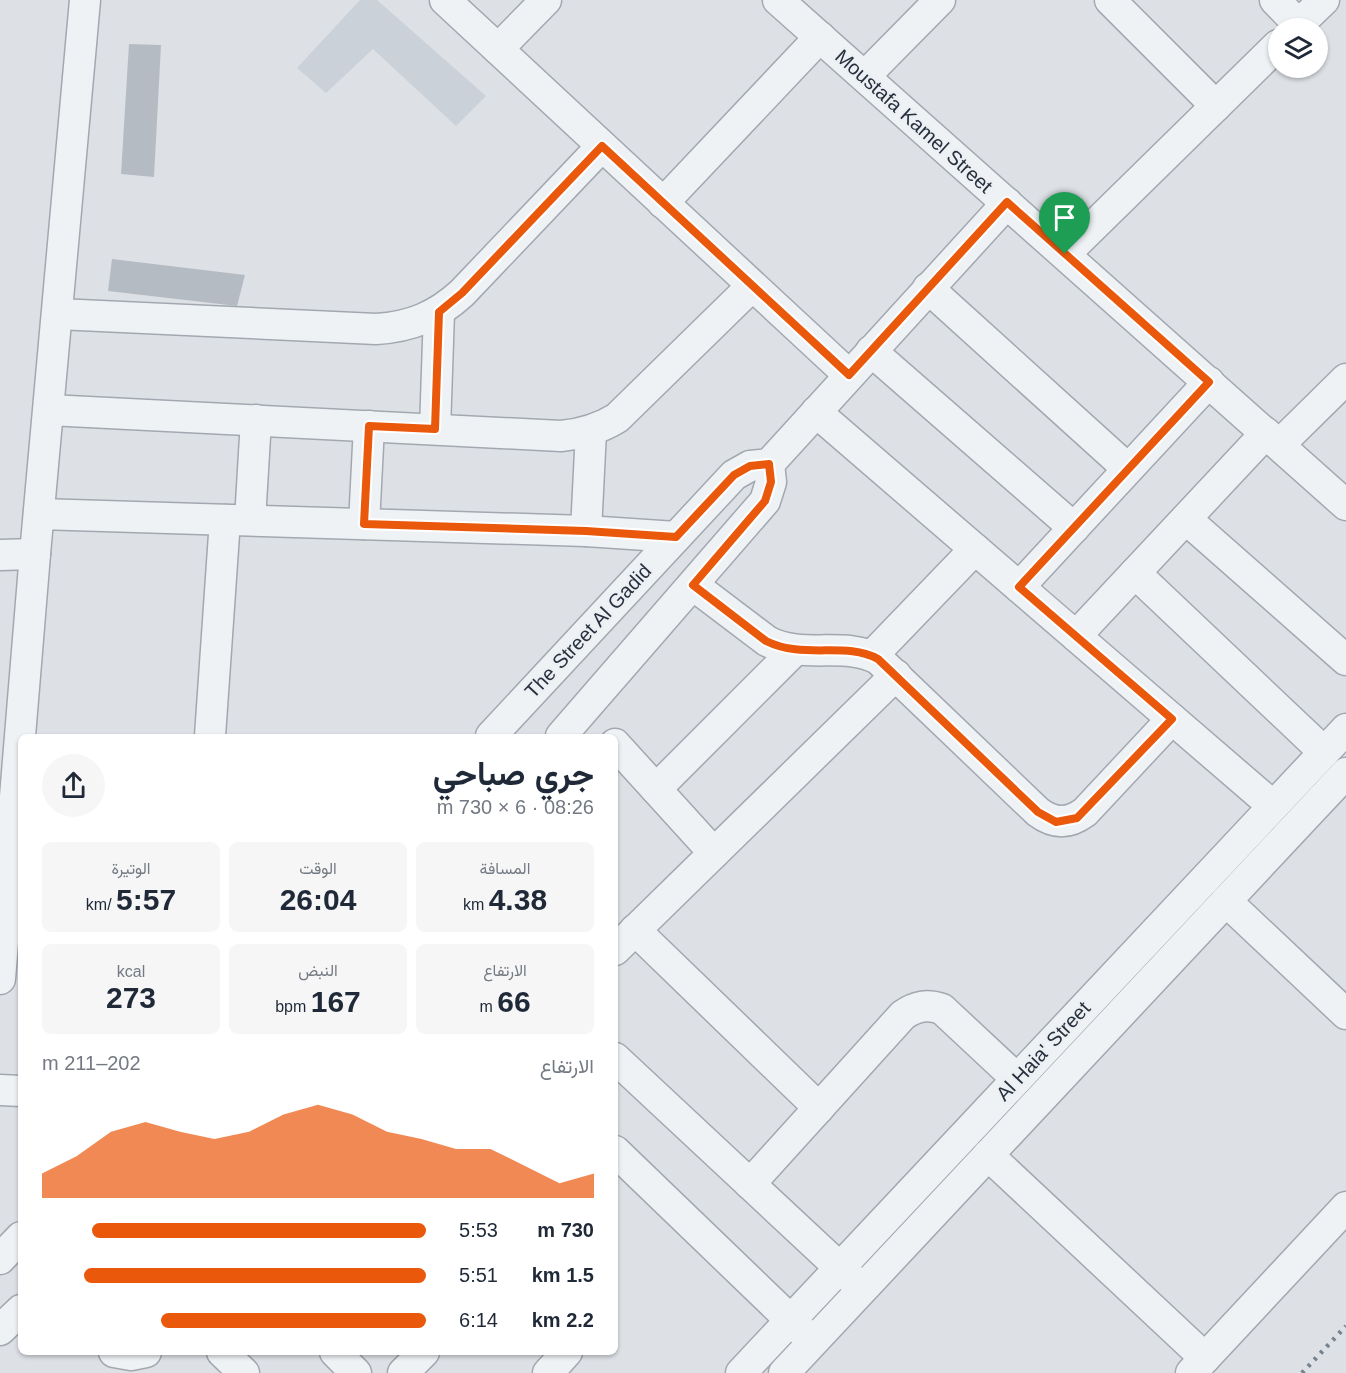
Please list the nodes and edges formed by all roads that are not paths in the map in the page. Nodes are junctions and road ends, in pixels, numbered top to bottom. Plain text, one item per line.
1 (86, 0) edge
2 (445, 0) edge
3 (546, 0) edge
4 (778, 0) edge
5 (940, 0) edge
6 (1110, 0) edge
7 (1275, 0) edge
8 (1324, 0) edge
9 (1290, 18) edge
10 (1306, 18) edge
11 (820, 37) junction
12 (498, 49) junction
13 (1268, 55) edge
14 (865, 76) junction
15 (1216, 106) junction
16 (602, 146) junction
17 (1007, 202) junction
18 (663, 203) junction
19 (1065, 254) junction
20 (752, 286) junction
21 (928, 288) junction
22 (439, 312) junction
23 (58, 314) junction
24 (871, 351) junction
25 (849, 375) junction
26 (1346, 379) edge
27 (1209, 382) junction
28 (49, 410) junction
29 (816, 412) junction
30 (256, 420) junction
31 (369, 426) junction
32 (435, 429) junction
33 (591, 431) junction
34 (1273, 439) junction
35 (769, 464) junction
36 (1128, 469) junction
37 (1346, 505) edge
38 (39, 514) junction
39 (1186, 519) junction
40 (238, 520) junction
41 (364, 524) junction
42 (1074, 528) junction
43 (586, 531) junction
44 (676, 537) junction
45 (975, 549) junction
46 (35, 554) junction
47 (0, 555) edge
48 (1135, 573) junction
49 (693, 585) junction
50 (1019, 587) junction
51 (1076, 636) junction
52 (794, 651) junction
53 (873, 656) junction
54 (1346, 660) edge
55 (896, 675) junction
56 (584, 711) junction
57 (1172, 719) junction
58 (1346, 729) edge
59 (20, 734) edge
60 (210, 734) edge
61 (493, 734) edge
62 (563, 734) edge
63 (606, 734) edge
64 (618, 747) edge
65 (1324, 752) junction
66 (18, 760) edge
67 (1346, 773) edge
68 (656, 789) junction
69 (1273, 806) junction
70 (714, 853) junction
71 (1226, 901) junction
72 (625, 940) edge
73 (0, 979) edge
74 (1346, 1014) edge
75 (618, 1061) edge
76 (1017, 1079) junction
77 (0, 1090) edge
78 (18, 1091) edge
79 (819, 1108) junction
80 (618, 1153) edge
81 (988, 1155) junction
82 (750, 1184) junction
83 (1346, 1207) edge
84 (839, 1267) junction
85 (863, 1289) junction
86 (18, 1313) edge
87 (790, 1320) junction
88 (0, 1330) edge
89 (813, 1342) junction
90 (225, 1355) edge
91 (338, 1355) edge
92 (421, 1355) edge
93 (564, 1355) edge
94 (1198, 1365) edge
95 (244, 1373) edge
96 (356, 1373) edge
97 (403, 1373) edge
98 (548, 1373) edge
99 (741, 1373) edge
100 (784, 1373) edge

1 - 23 street
2 - 12 street
3 - 12 street
4 - 11 street, Moustafa Kamel Street
5 - 14 street
6 - 15 street
7 - 9 street
8 - 10 street
11 - 14 street, Moustafa Kamel Street
11 - 18 street
12 - 16 street
13 - 15 street
14 - 17 street, Moustafa Kamel Street
15 - 19 street
16 - 18 street
16 - 22 street
17 - 19 street, Moustafa Kamel Street
17 - 21 street
18 - 20 street
19 - 27 street, Moustafa Kamel Street
20 - 25 street
20 - 33 street
21 - 24 street
21 - 36 street
22 - 23 street
22 - 32 street
23 - 28 street
24 - 25 street
24 - 42 street
25 - 29 street
26 - 34 street
27 - 34 street, Moustafa Kamel Street
27 - 36 street
28 - 30 street
28 - 38 street
29 - 35 street
29 - 45 street
30 - 31 street
30 - 40 street
31 - 32 street
31 - 41 street
32 - 33 street
33 - 43 street
34 - 37 street, Moustafa Kamel Street
34 - 39 street
35 - 44 street, The Street Al Gadid
35 - 49 street
36 - 42 street
38 - 40 street
38 - 46 street
39 - 48 street
39 - 54 street
40 - 41 street
40 - 60 street
41 - 43 street
42 - 50 street
43 - 44 street
44 - 61 street, The Street Al Gadid
45 - 50 street
45 - 53 street
46 - 47 street
46 - 59 street
48 - 51 street
48 - 65 street
49 - 52 street
49 - 56 street
50 - 51 street
51 - 57 street
52 - 53 street
52 - 68 street
53 - 55 street
55 - 57 street
55 - 70 street
56 - 62 street
56 - 63 street
57 - 69 street
58 - 65 street, Al Haia' Street
64 - 68 street
65 - 69 street, Al Haia' Street
66 - 73 street
67 - 71 street, Al Haia' Street
68 - 70 street
69 - 76 street, Al Haia' Street
70 - 72 street
71 - 74 street
71 - 81 street, Al Haia' Street
72 - 79 street
75 - 82 street
76 - 79 street
76 - 84 street, Al Haia' Street
77 - 78 street
79 - 82 street
80 - 87 street
81 - 85 street, Al Haia' Street
81 - 94 street
82 - 84 street
83 - 94 street
84 - 85 street
84 - 87 street, Al Haia' Street
85 - 89 street, Al Haia' Street
86 - 88 street
87 - 89 street
87 - 99 street, Al Haia' Street
89 - 100 street, Al Haia' Street
90 - 95 street
91 - 96 street
92 - 97 street
93 - 98 street

